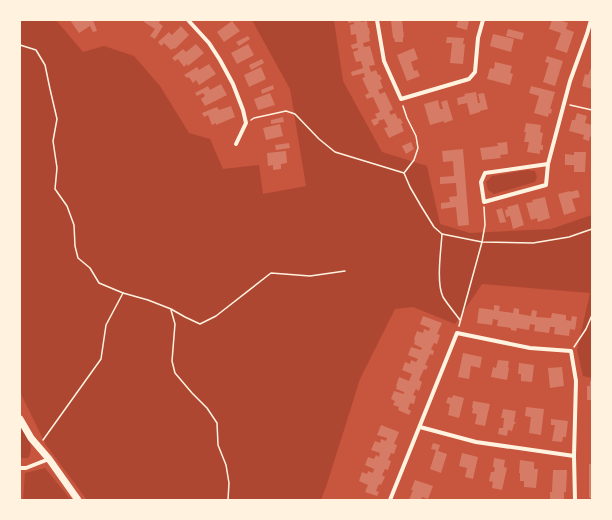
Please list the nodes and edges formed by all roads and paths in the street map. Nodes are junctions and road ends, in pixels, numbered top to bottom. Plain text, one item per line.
1 (188, 20) edge
2 (377, 20) edge
3 (483, 20) edge
4 (591, 20) edge
5 (20, 45) edge
6 (401, 99) junction
7 (564, 103) junction
8 (592, 110) edge
9 (246, 123) junction
10 (236, 144) dead end
11 (548, 164) junction
12 (404, 173) junction
13 (484, 202) junction
14 (592, 229) edge
15 (442, 234) junction
16 (482, 242) junction
17 (345, 271) dead end
18 (123, 293) junction
19 (171, 309) junction
20 (592, 315) edge
21 (460, 321) junction
22 (457, 334) junction
23 (571, 351) junction
24 (20, 419) edge
25 (420, 427) junction
26 (38, 446) junction
27 (574, 456) junction
28 (49, 458) junction
29 (20, 468) edge
30 (78, 500) edge
31 (228, 500) edge
32 (390, 500) edge
33 (575, 500) edge

1 - 9 street
2 - 6 street
3 - 6 street
4 - 7 street
5 - 18 path
6 - 12 path
7 - 8 path
7 - 11 street
9 - 10 street
9 - 12 path
11 - 13 street
11 - 13 street
12 - 15 path
13 - 16 path
14 - 16 path
15 - 16 path
15 - 21 path
16 - 21 path
17 - 19 path
18 - 19 path
18 - 26 path
19 - 31 path
20 - 23 path
21 - 22 path
22 - 23 street
22 - 25 street
23 - 27 street
24 - 26 street
25 - 27 street
25 - 32 street
26 - 28 street
27 - 33 street
28 - 29 street
28 - 30 street

